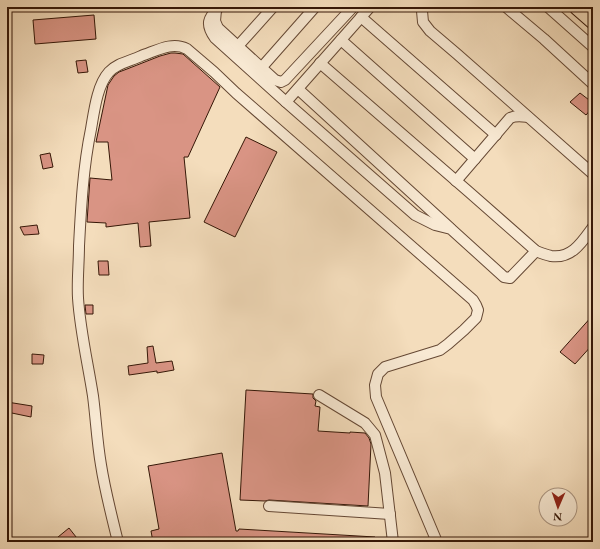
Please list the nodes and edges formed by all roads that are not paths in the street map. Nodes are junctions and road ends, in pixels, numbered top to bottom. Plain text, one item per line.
1 (273, 7) edge
2 (315, 7) edge
3 (353, 7) edge
4 (370, 7) edge
5 (423, 7) edge
6 (548, 7) edge
7 (577, 7) edge
8 (218, 8) edge
9 (507, 8) edge
10 (361, 17) junction
11 (593, 21) edge
12 (341, 40) junction
13 (238, 46) junction
14 (593, 47) edge
15 (320, 63) junction
16 (262, 67) junction
17 (593, 84) edge
18 (298, 89) junction
19 (286, 102) junction
20 (528, 117) junction
21 (496, 135) junction
22 (475, 159) junction
23 (593, 174) edge
24 (456, 181) junction
25 (593, 228) edge
26 (451, 229) junction
27 (536, 251) junction
28 (319, 395) dead end
29 (269, 506) dead end
30 (390, 514) junction
31 (118, 542) edge
32 (393, 542) edge
33 (436, 542) edge

1 - 13 street
2 - 16 street
3 - 16 street
4 - 10 street
5 - 20 street
6 - 14 street
7 - 11 highway
8 - 13 street
8 - 19 street
9 - 17 street
10 - 12 street
10 - 21 street
12 - 15 street
12 - 22 street
13 - 16 street
15 - 18 street
15 - 24 street
18 - 19 street
18 - 26 street
19 - 26 street
20 - 21 street
20 - 23 street
21 - 22 street
22 - 24 street
24 - 27 street
25 - 27 street
26 - 27 street
28 - 30 street
29 - 30 street
30 - 32 street
31 - 33 street

